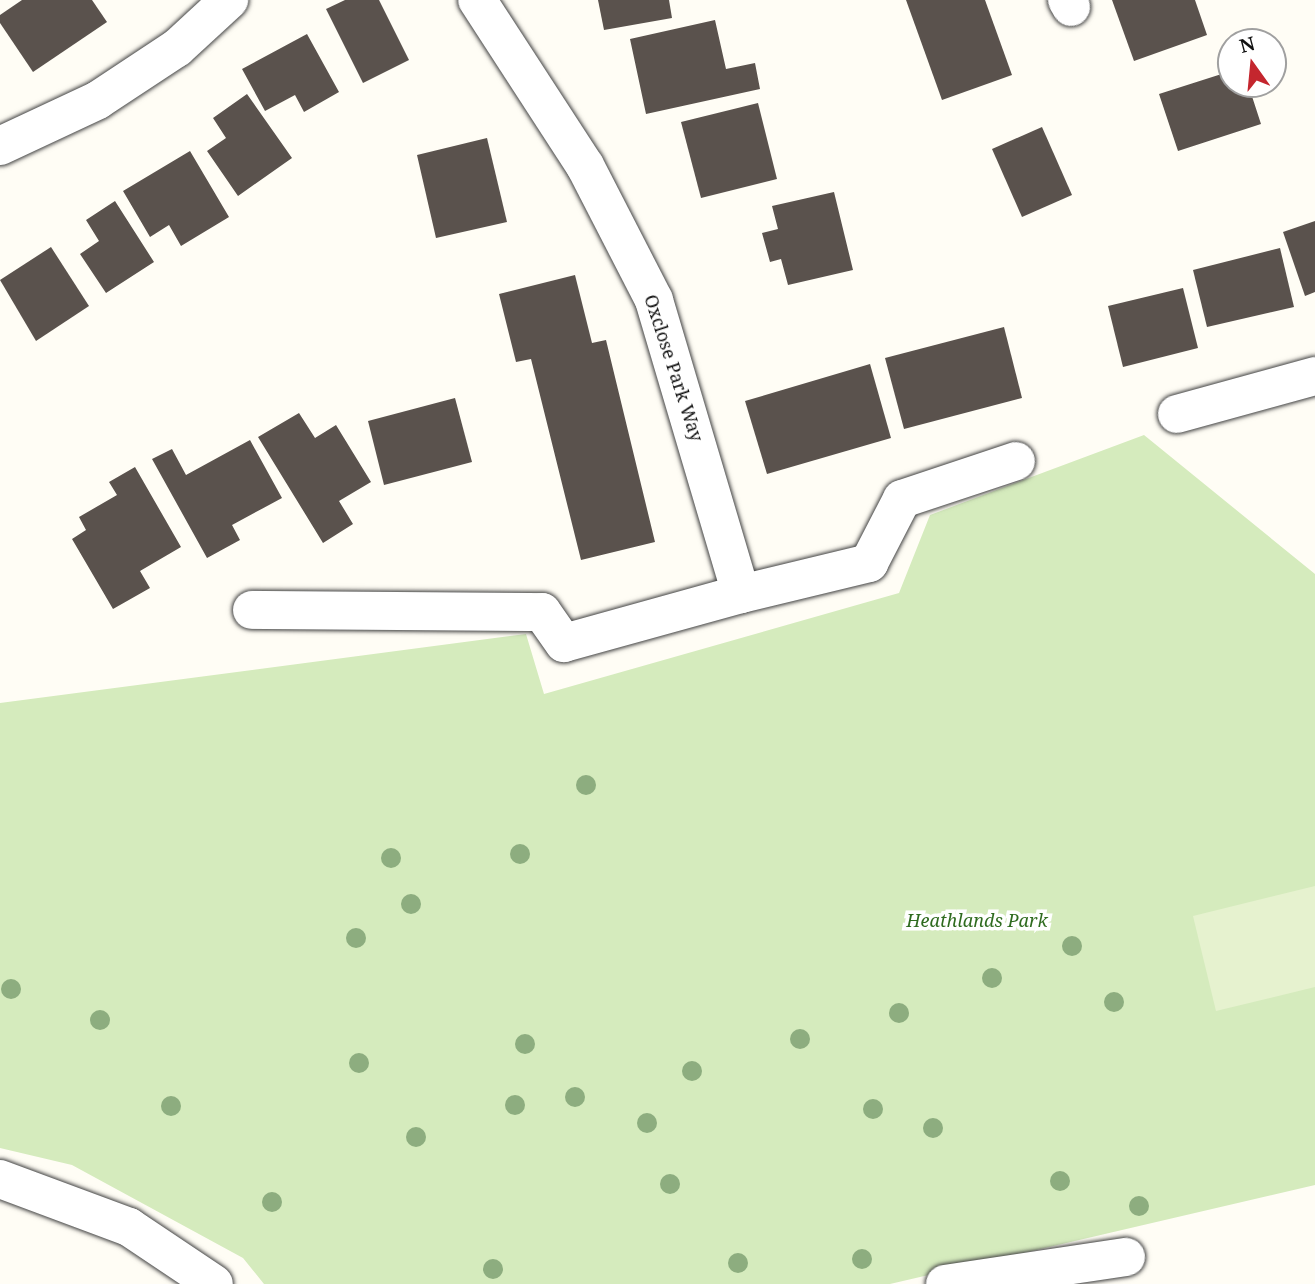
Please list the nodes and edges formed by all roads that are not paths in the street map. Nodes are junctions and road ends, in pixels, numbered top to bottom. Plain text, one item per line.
1 (229, 0) edge
2 (477, 0) edge
3 (0, 146) edge
4 (1315, 376) edge
5 (1177, 414) dead end
6 (1016, 461) dead end
7 (741, 594) junction
8 (252, 610) dead end
9 (0, 1179) edge
10 (1126, 1257) dead end
11 (214, 1284) edge
12 (945, 1284) edge

1 - 3 street
2 - 7 street, Oxclose Park Way
4 - 5 street
6 - 7 street
7 - 8 street
9 - 11 street
10 - 12 street

